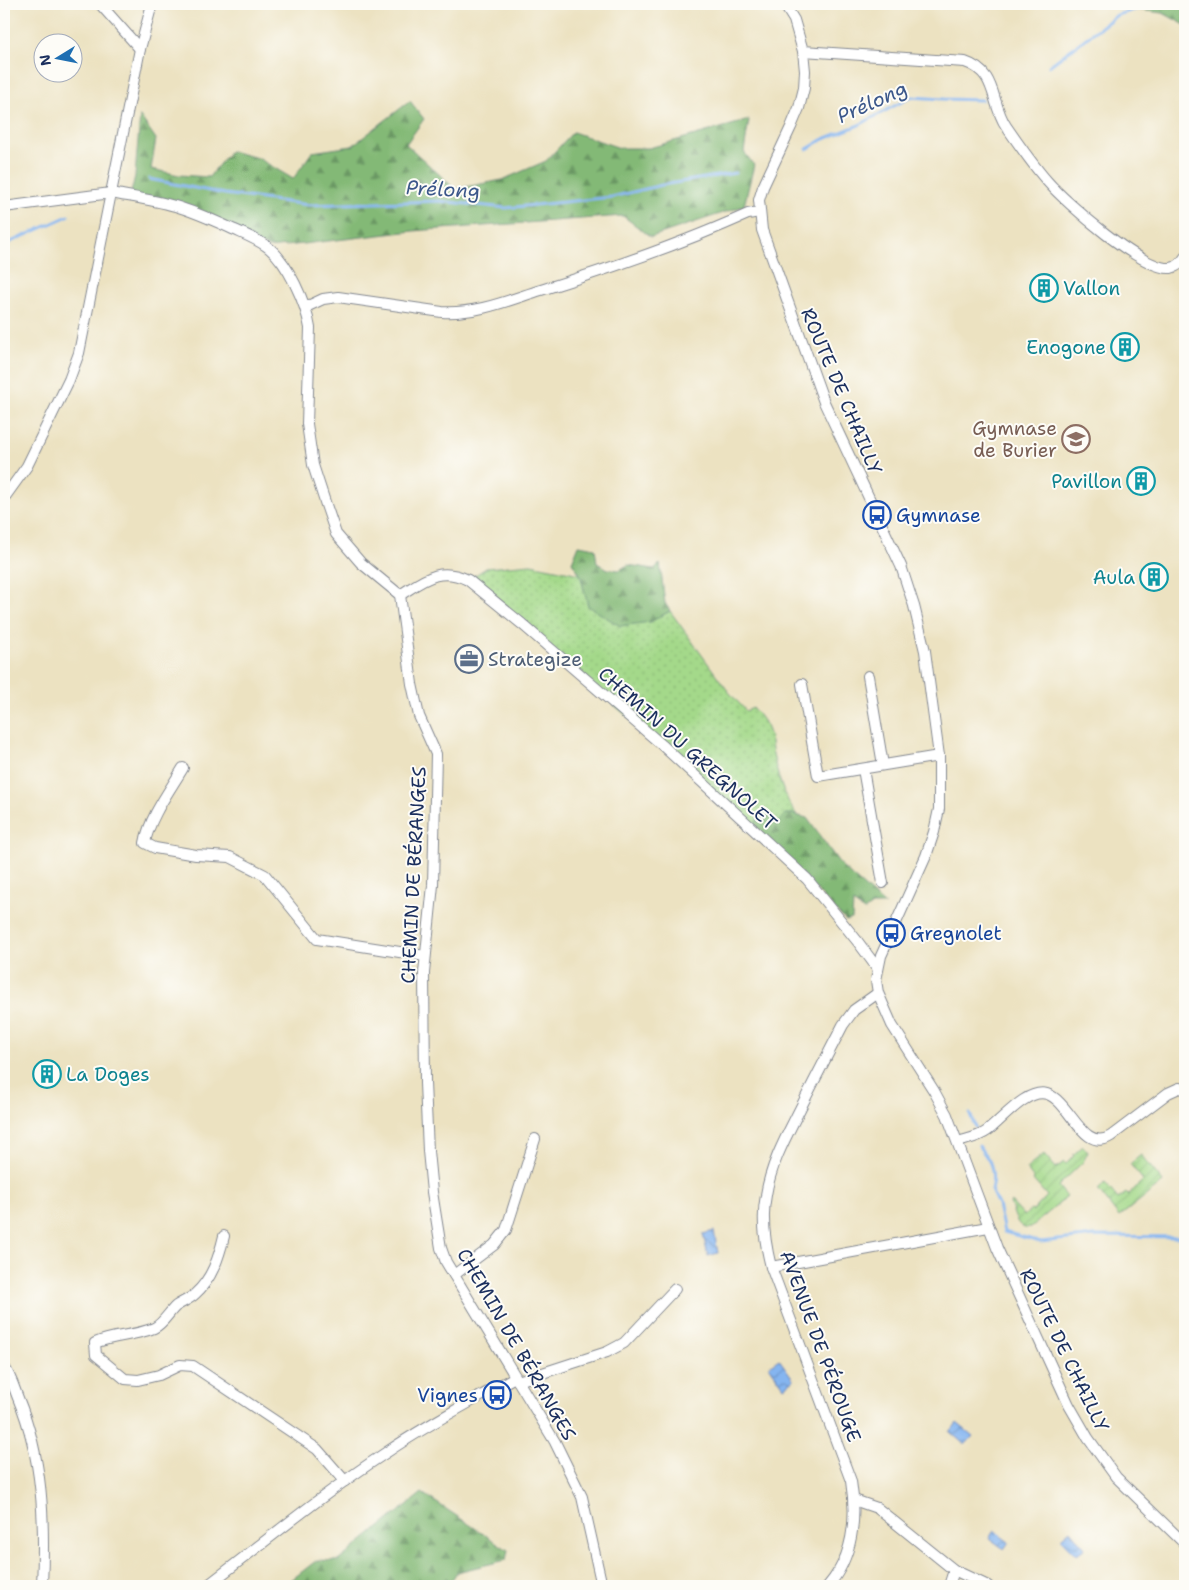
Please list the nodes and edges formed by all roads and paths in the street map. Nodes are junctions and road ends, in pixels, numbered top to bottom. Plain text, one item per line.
1 (100, 4) edge
2 (152, 4) edge
3 (784, 4) edge
4 (140, 49) junction
5 (803, 51) junction
6 (111, 193) junction
7 (4, 207) edge
8 (759, 212) junction
9 (1185, 257) edge
10 (306, 307) junction
11 (4, 498) edge
12 (400, 595) junction
13 (868, 676) dead end
14 (802, 684) dead end
15 (939, 756) junction
16 (883, 765) junction
17 (183, 768) dead end
18 (862, 769) junction
19 (883, 883) dead end
20 (425, 956) junction
21 (878, 969) junction
22 (878, 993) junction
23 (1185, 1089) edge
24 (535, 1139) dead end
25 (958, 1142) junction
26 (988, 1227) junction
27 (224, 1236) dead end
28 (771, 1267) junction
29 (454, 1275) junction
30 (675, 1289) dead end
31 (4, 1367) edge
32 (516, 1379) junction
33 (344, 1481) junction
34 (854, 1500) junction
35 (1185, 1544) edge
36 (954, 1570) junction
37 (42, 1586) edge
38 (207, 1586) edge
39 (602, 1586) edge
40 (828, 1586) edge
41 (949, 1586) edge
42 (988, 1586) edge

1 - 4 street
2 - 4 street
3 - 5 street, ROUTE DE CHAILLY
4 - 6 street
5 - 8 street, ROUTE DE CHAILLY
5 - 9 street
6 - 7 street
6 - 10 street
6 - 11 street
8 - 10 street
8 - 15 street, ROUTE DE CHAILLY
10 - 12 street
12 - 20 street, CHEMIN DE BÉRANGES
12 - 21 street, CHEMIN DU GREGNOLET
13 - 16 street
14 - 18 street
15 - 16 street
15 - 21 street, ROUTE DE CHAILLY
16 - 18 street
17 - 20 street
18 - 19 street
20 - 29 street, CHEMIN DE BÉRANGES
21 - 22 street, ROUTE DE CHAILLY
22 - 25 street, ROUTE DE CHAILLY
22 - 28 street, AVENUE DE PÉROUGE
23 - 25 street
24 - 29 street
25 - 26 street, ROUTE DE CHAILLY
26 - 28 street
26 - 35 street, ROUTE DE CHAILLY
27 - 33 street
28 - 34 street, AVENUE DE PÉROUGE
29 - 32 street, CHEMIN DE BÉRANGES
30 - 32 street
31 - 37 street
32 - 33 street
32 - 39 street, CHEMIN DE BÉRANGES
33 - 38 street
34 - 36 street
34 - 40 street, AVENUE DE PÉROUGE
36 - 41 street
36 - 42 street

